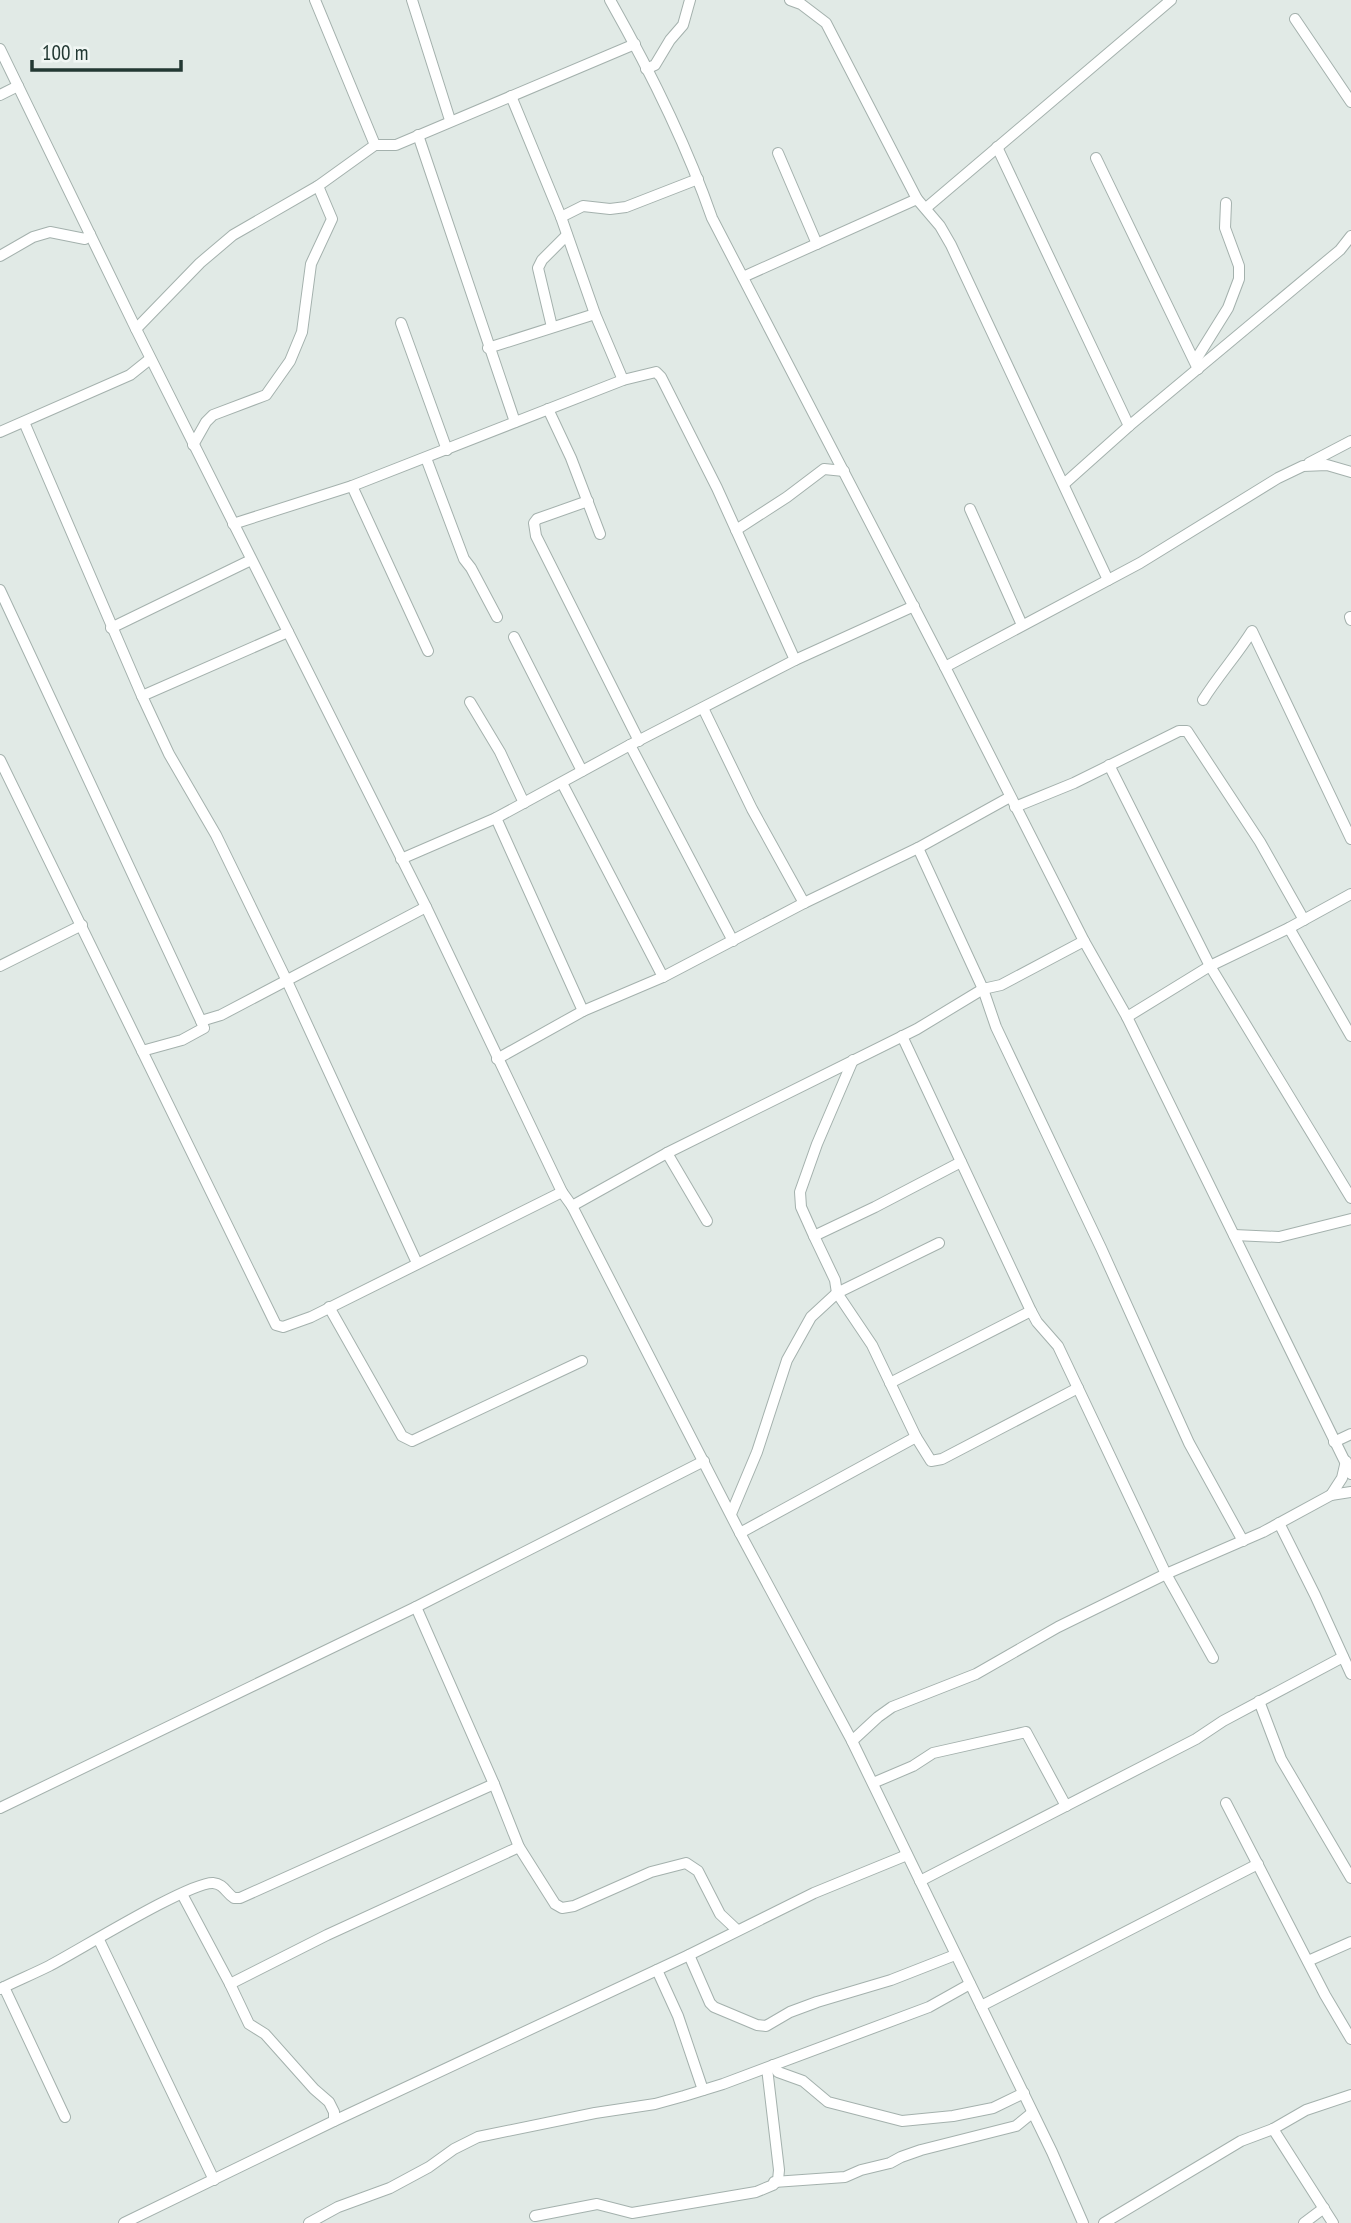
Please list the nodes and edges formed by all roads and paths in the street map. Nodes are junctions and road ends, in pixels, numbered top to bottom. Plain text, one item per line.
1 (316, 0) edge
2 (412, 0) edge
3 (690, 0) edge
4 (790, 0) edge
5 (1171, 0) edge
6 (613, 1) edge
7 (1295, 19) dead end
8 (635, 44) junction
9 (0, 49) edge
10 (646, 69) junction
11 (18, 86) junction
12 (0, 95) edge
13 (511, 96) junction
14 (1351, 103) edge
15 (450, 120) junction
16 (418, 135) junction
17 (374, 145) junction
18 (997, 148) junction
19 (778, 153) dead end
20 (1096, 158) dead end
21 (698, 179) junction
22 (318, 186) junction
23 (1226, 203) dead end
24 (921, 204) junction
25 (561, 217) junction
26 (90, 234) junction
27 (567, 235) junction
28 (1351, 236) edge
29 (817, 244) junction
30 (0, 256) edge
31 (743, 277) junction
32 (594, 314) junction
33 (401, 323) dead end
34 (552, 327) junction
35 (136, 330) junction
36 (488, 348) junction
37 (150, 359) junction
38 (1197, 365) junction
39 (623, 380) junction
40 (548, 409) junction
41 (24, 422) junction
42 (515, 422) junction
43 (1129, 426) junction
44 (0, 432) edge
45 (1351, 441) edge
46 (194, 445) junction
47 (447, 450) junction
48 (426, 458) junction
49 (1303, 466) junction
50 (844, 471) junction
51 (1351, 472) edge
52 (1064, 484) junction
53 (352, 486) junction
54 (588, 501) junction
55 (970, 509) dead end
56 (233, 524) junction
57 (736, 530) junction
58 (600, 534) dead end
59 (251, 560) junction
60 (1108, 580) junction
61 (0, 590) edge
62 (914, 606) junction
63 (497, 617) dead end
64 (1022, 625) junction
65 (111, 628) junction
66 (288, 632) junction
67 (514, 638) dead end
68 (428, 651) dead end
69 (794, 660) junction
70 (945, 667) junction
71 (142, 696) junction
72 (1203, 700) dead end
73 (470, 702) dead end
74 (703, 708) junction
75 (635, 743) junction
76 (0, 760) edge
77 (1109, 765) junction
78 (582, 771) junction
79 (562, 783) junction
80 (1013, 802) junction
81 (524, 803) junction
82 (496, 818) junction
83 (1351, 839) edge
84 (918, 848) junction
85 (401, 859) junction
86 (1351, 894) edge
87 (804, 903) junction
88 (426, 907) junction
89 (1304, 920) junction
90 (82, 925) junction
91 (1289, 928) junction
92 (733, 941) junction
93 (1084, 941) junction
94 (0, 965) edge
95 (1210, 966) junction
96 (663, 977) junction
97 (287, 981) junction
98 (983, 989) junction
99 (583, 1011) junction
100 (1126, 1017) junction
101 (201, 1021) junction
102 (902, 1036) junction
103 (1351, 1036) edge
104 (142, 1051) junction
105 (497, 1059) junction
106 (853, 1060) junction
107 (667, 1153) junction
108 (961, 1162) junction
109 (562, 1192) junction
110 (1351, 1198) edge
111 (572, 1206) junction
112 (1351, 1219) edge
113 (707, 1221) dead end
114 (1234, 1235) junction
115 (814, 1236) junction
116 (939, 1243) dead end
117 (417, 1263) junction
118 (837, 1293) junction
119 (329, 1307) junction
120 (1031, 1311) junction
121 (582, 1361) dead end
122 (890, 1383) junction
123 (1079, 1388) junction
124 (1351, 1434) edge
125 (916, 1437) junction
126 (1334, 1442) junction
127 (704, 1461) junction
128 (1346, 1461) junction
129 (1351, 1474) edge
130 (1351, 1492) edge
131 (1331, 1495) junction
132 (731, 1514) junction
133 (1279, 1523) junction
134 (740, 1533) junction
135 (1243, 1541) junction
136 (1166, 1574) junction
137 (416, 1607) junction
138 (1343, 1657) junction
139 (1213, 1658) dead end
140 (1351, 1674) edge
141 (1259, 1701) junction
142 (852, 1741) junction
143 (873, 1783) junction
144 (494, 1784) junction
145 (1226, 1803) dead end
146 (1066, 1806) junction
147 (0, 1807) edge
148 (519, 1847) junction
149 (907, 1855) junction
150 (1258, 1864) junction
151 (1351, 1878) edge
152 (920, 1881) junction
153 (181, 1894) junction
154 (737, 1930) junction
155 (99, 1940) junction
156 (1351, 1942) edge
157 (689, 1955) junction
158 (956, 1955) junction
159 (1308, 1961) junction
160 (657, 1970) junction
161 (230, 1984) junction
162 (970, 1984) junction
163 (2, 1988) edge
164 (981, 2006) junction
165 (1351, 2039) edge
166 (770, 2066) junction
167 (704, 2090) junction
168 (1024, 2093) junction
169 (1351, 2095) edge
170 (1032, 2113) junction
171 (65, 2117) dead end
172 (334, 2121) junction
173 (1273, 2129) junction
174 (214, 2180) junction
175 (774, 2182) junction
176 (1324, 2208) junction
177 (535, 2216) dead end
178 (124, 2223) edge
179 (309, 2223) edge
180 (1083, 2223) edge
181 (1104, 2223) edge
182 (1304, 2223) edge
183 (1333, 2223) edge

1 - 17 street
2 - 15 street
3 - 10 street
4 - 24 street
5 - 18 street
6 - 8 street
7 - 14 street
8 - 10 street
8 - 13 street
9 - 11 street
10 - 21 street
11 - 12 street
11 - 26 street
13 - 15 street
13 - 25 street
15 - 16 street
16 - 17 street
16 - 36 street
17 - 22 street
18 - 24 street
18 - 43 street
19 - 29 street
20 - 38 street
21 - 25 street
21 - 31 street
22 - 35 street
22 - 46 street
23 - 38 street
24 - 29 street
24 - 52 street
25 - 27 street
26 - 30 street
26 - 35 street
27 - 32 street
27 - 34 street
28 - 38 street
29 - 31 street
31 - 50 street
32 - 34 street
32 - 39 street
33 - 47 street
34 - 36 street
35 - 37 street
36 - 42 street
37 - 41 street
37 - 46 street
38 - 43 street
39 - 40 street
39 - 57 street
40 - 42 street
40 - 54 street
41 - 44 street
41 - 65 street
42 - 47 street
43 - 52 street
45 - 49 street
46 - 56 street
47 - 48 street
48 - 53 street
48 - 63 street
49 - 51 street
49 - 60 street
50 - 57 street
50 - 62 street
52 - 60 street
53 - 56 street
53 - 68 street
54 - 58 street
54 - 75 street
55 - 64 street
56 - 59 street
57 - 69 street
59 - 65 street
59 - 66 street
60 - 64 street
61 - 101 street
62 - 69 street
62 - 70 street
64 - 70 street
65 - 71 street
66 - 71 street
66 - 85 street
67 - 78 street
69 - 74 street
70 - 80 street
71 - 97 street
72 - 83 street
73 - 81 street
74 - 75 street
74 - 87 street
75 - 78 street
75 - 92 street
76 - 90 street
77 - 80 street
77 - 89 street
77 - 95 street
78 - 79 street
79 - 81 street
79 - 96 street
80 - 84 street
80 - 93 street
81 - 82 street
82 - 85 street
82 - 99 street
84 - 87 street
84 - 98 street
85 - 88 street
86 - 89 street
87 - 92 street
88 - 97 street
88 - 105 street
89 - 91 street
90 - 94 street
90 - 104 street
91 - 95 street
91 - 103 street
92 - 96 street
93 - 98 street
93 - 100 street
95 - 100 street
95 - 110 street
96 - 99 street
97 - 101 street
97 - 117 street
98 - 102 street
98 - 135 street
99 - 105 street
100 - 114 street
101 - 104 street
102 - 106 street
102 - 108 street
104 - 119 street
105 - 109 street
106 - 107 street
106 - 115 street
107 - 111 street
107 - 113 street
108 - 115 street
108 - 120 street
109 - 111 street
109 - 117 street
111 - 127 street
112 - 114 street
114 - 126 street
115 - 118 street
116 - 118 street
117 - 119 street
118 - 122 street
118 - 132 street
119 - 121 street
120 - 122 street
120 - 123 street
122 - 125 street
123 - 125 street
123 - 136 street
124 - 126 street
125 - 134 street
126 - 128 street
127 - 132 street
127 - 137 street
128 - 129 street
128 - 131 street
130 - 131 street
131 - 133 street
132 - 134 street
133 - 135 street
133 - 138 street
134 - 142 street
135 - 136 street
136 - 139 street
136 - 142 street
137 - 144 street
137 - 147 street
138 - 140 street
138 - 141 street
141 - 146 street
141 - 151 street
142 - 143 street
143 - 146 street
143 - 149 street
144 - 148 street
144 - 153 street
145 - 150 street
146 - 152 street
148 - 154 street
148 - 161 street
149 - 152 street
149 - 154 street
150 - 159 street
150 - 164 street
152 - 158 street
153 - 155 street
153 - 161 street
154 - 157 street
155 - 163 street
155 - 174 street
156 - 159 street
157 - 158 street
157 - 160 street
158 - 162 street
159 - 165 street
160 - 167 street
160 - 172 street
161 - 172 street
162 - 164 street
162 - 166 street
163 - 171 street
164 - 168 street
166 - 167 street
166 - 168 street
166 - 175 street
167 - 179 street
168 - 170 street
169 - 173 street
170 - 175 street
170 - 180 street
172 - 174 street
173 - 176 street
173 - 181 street
174 - 178 street
175 - 177 street
176 - 182 street
176 - 183 street

